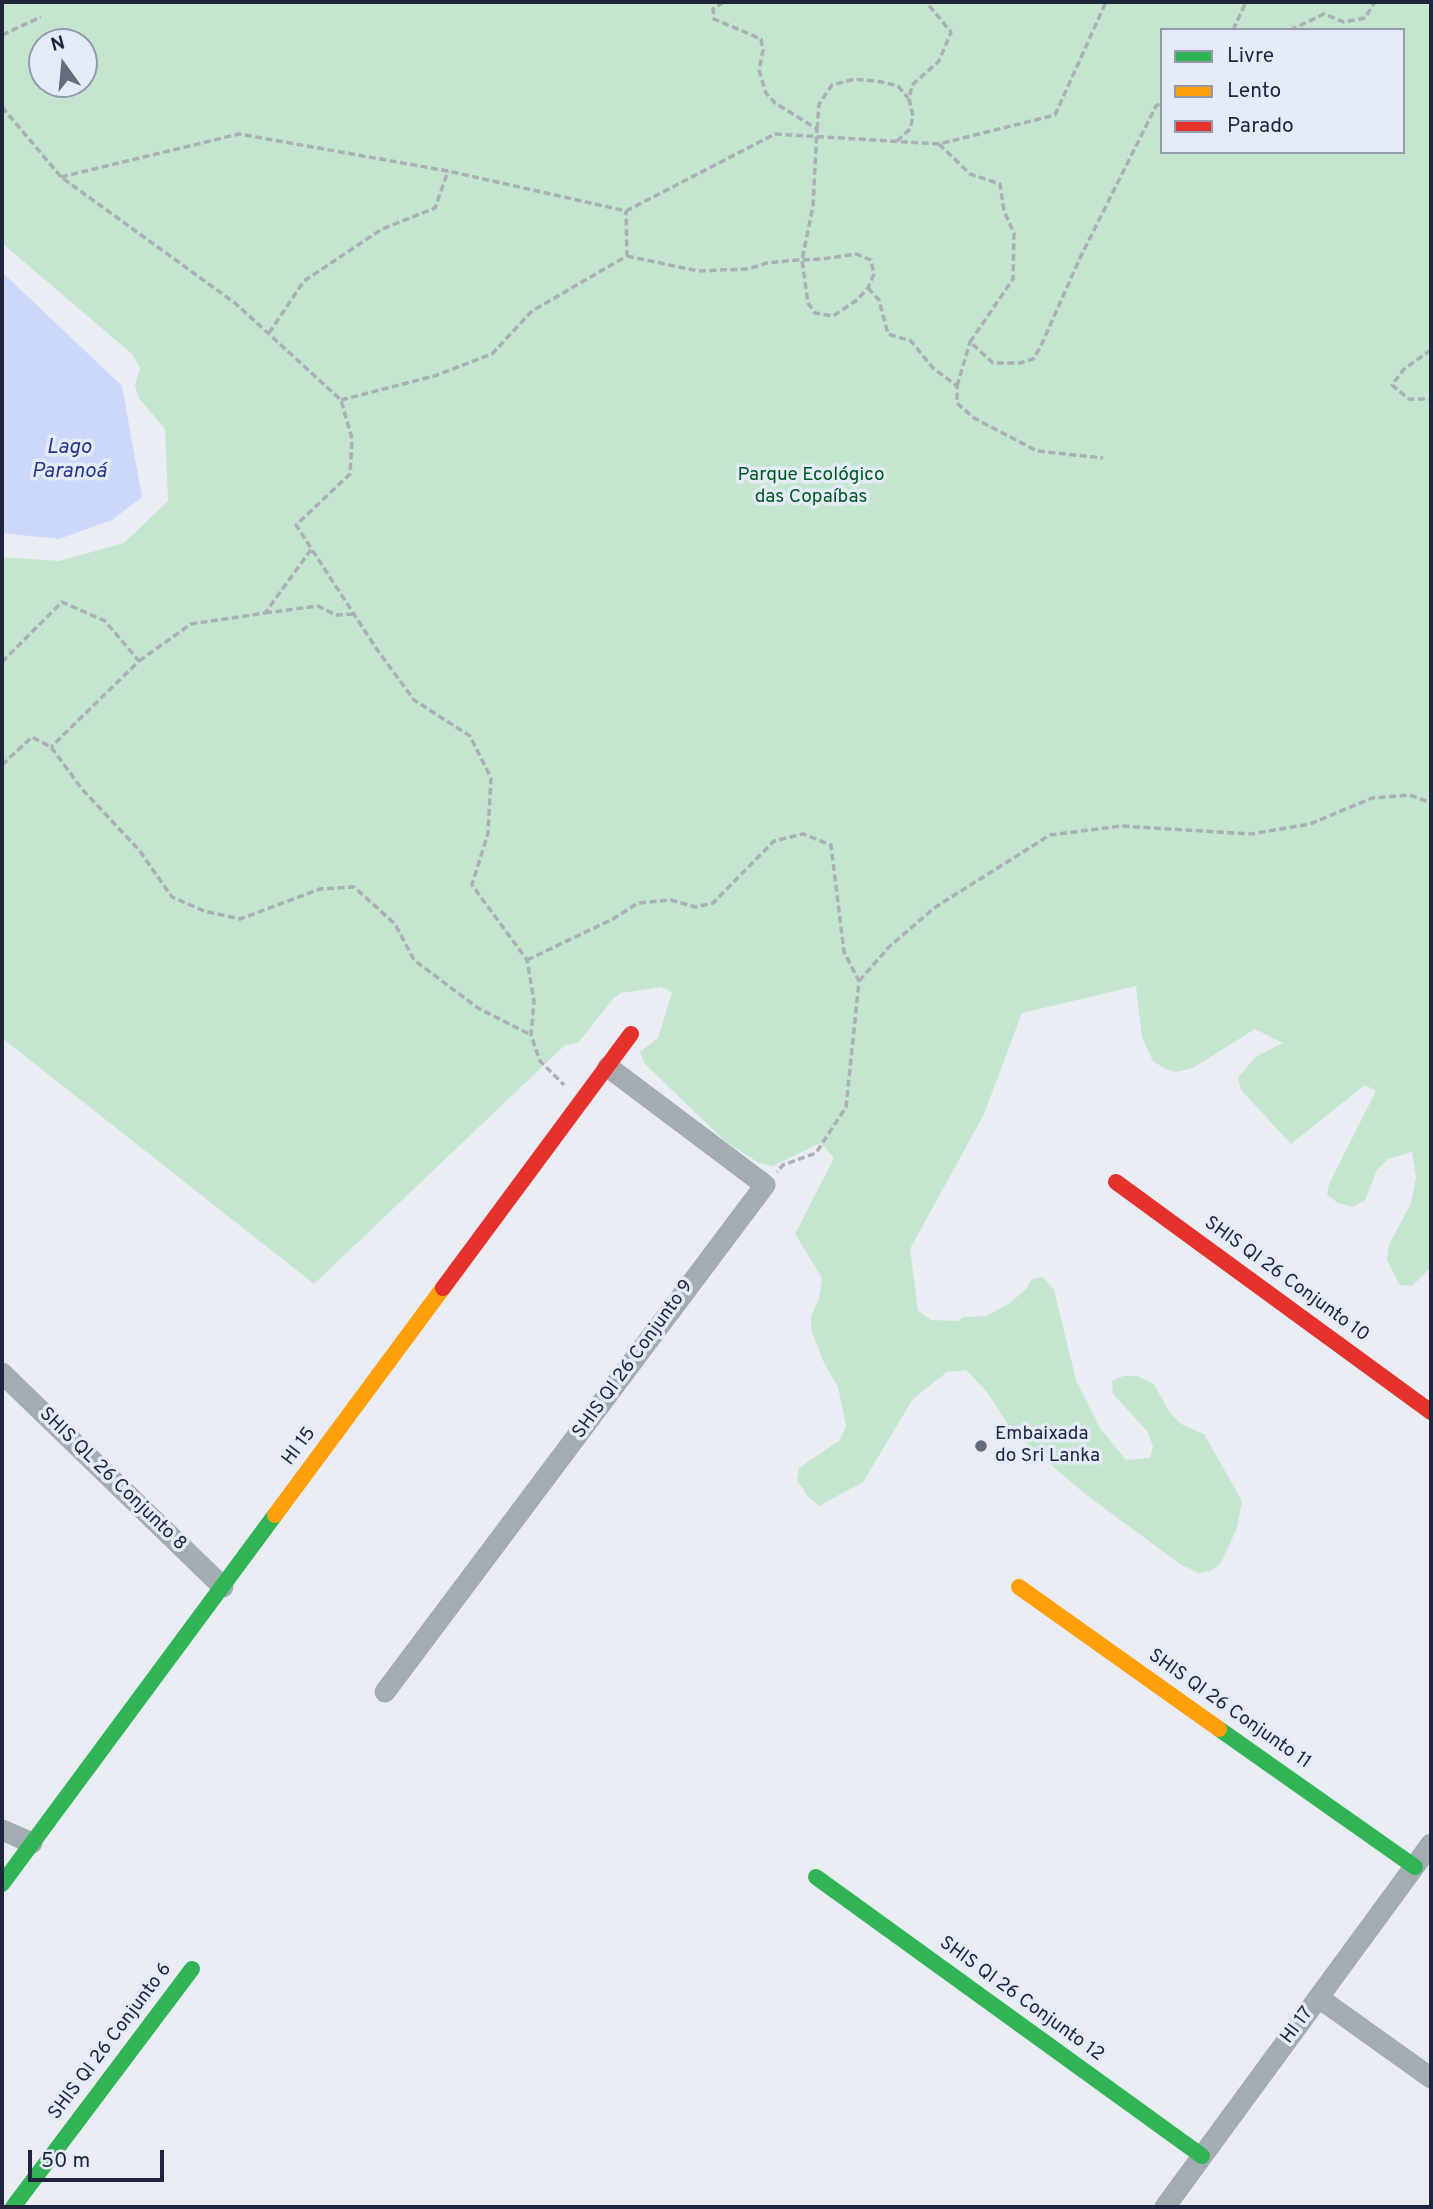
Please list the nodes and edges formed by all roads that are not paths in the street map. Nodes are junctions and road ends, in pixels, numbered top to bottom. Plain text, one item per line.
1 (631, 1034) dead end
2 (608, 1067) junction
3 (1116, 1182) dead end
4 (2, 1373) edge
5 (1431, 1412) edge
6 (223, 1587) junction
7 (1019, 1587) dead end
8 (385, 1692) dead end
9 (2, 1830) edge
10 (32, 1843) junction
11 (1431, 1844) edge
12 (1415, 1867) junction
13 (816, 1877) dead end
14 (2, 1884) edge
15 (192, 1969) dead end
16 (1319, 1998) junction
17 (1431, 2078) edge
18 (1202, 2156) junction
19 (13, 2207) edge
20 (1165, 2207) edge

1 - 2 street, HI 15
2 - 6 street, HI 15
2 - 8 street, SHIS QI 26 Conjunto 9
3 - 5 street, SHIS QI 26 Conjunto 10
4 - 6 street, SHIS QL 26 Conjunto 8
6 - 10 street, HI 15
7 - 12 street, SHIS QI 26 Conjunto 11
9 - 10 street
10 - 14 street, HI 15
11 - 12 street, HI 17
12 - 16 street, HI 17
13 - 18 street, SHIS QI 26 Conjunto 12
15 - 19 street, SHIS QI 26 Conjunto 6
16 - 17 street
16 - 18 street, HI 17
18 - 20 street, HI 17

